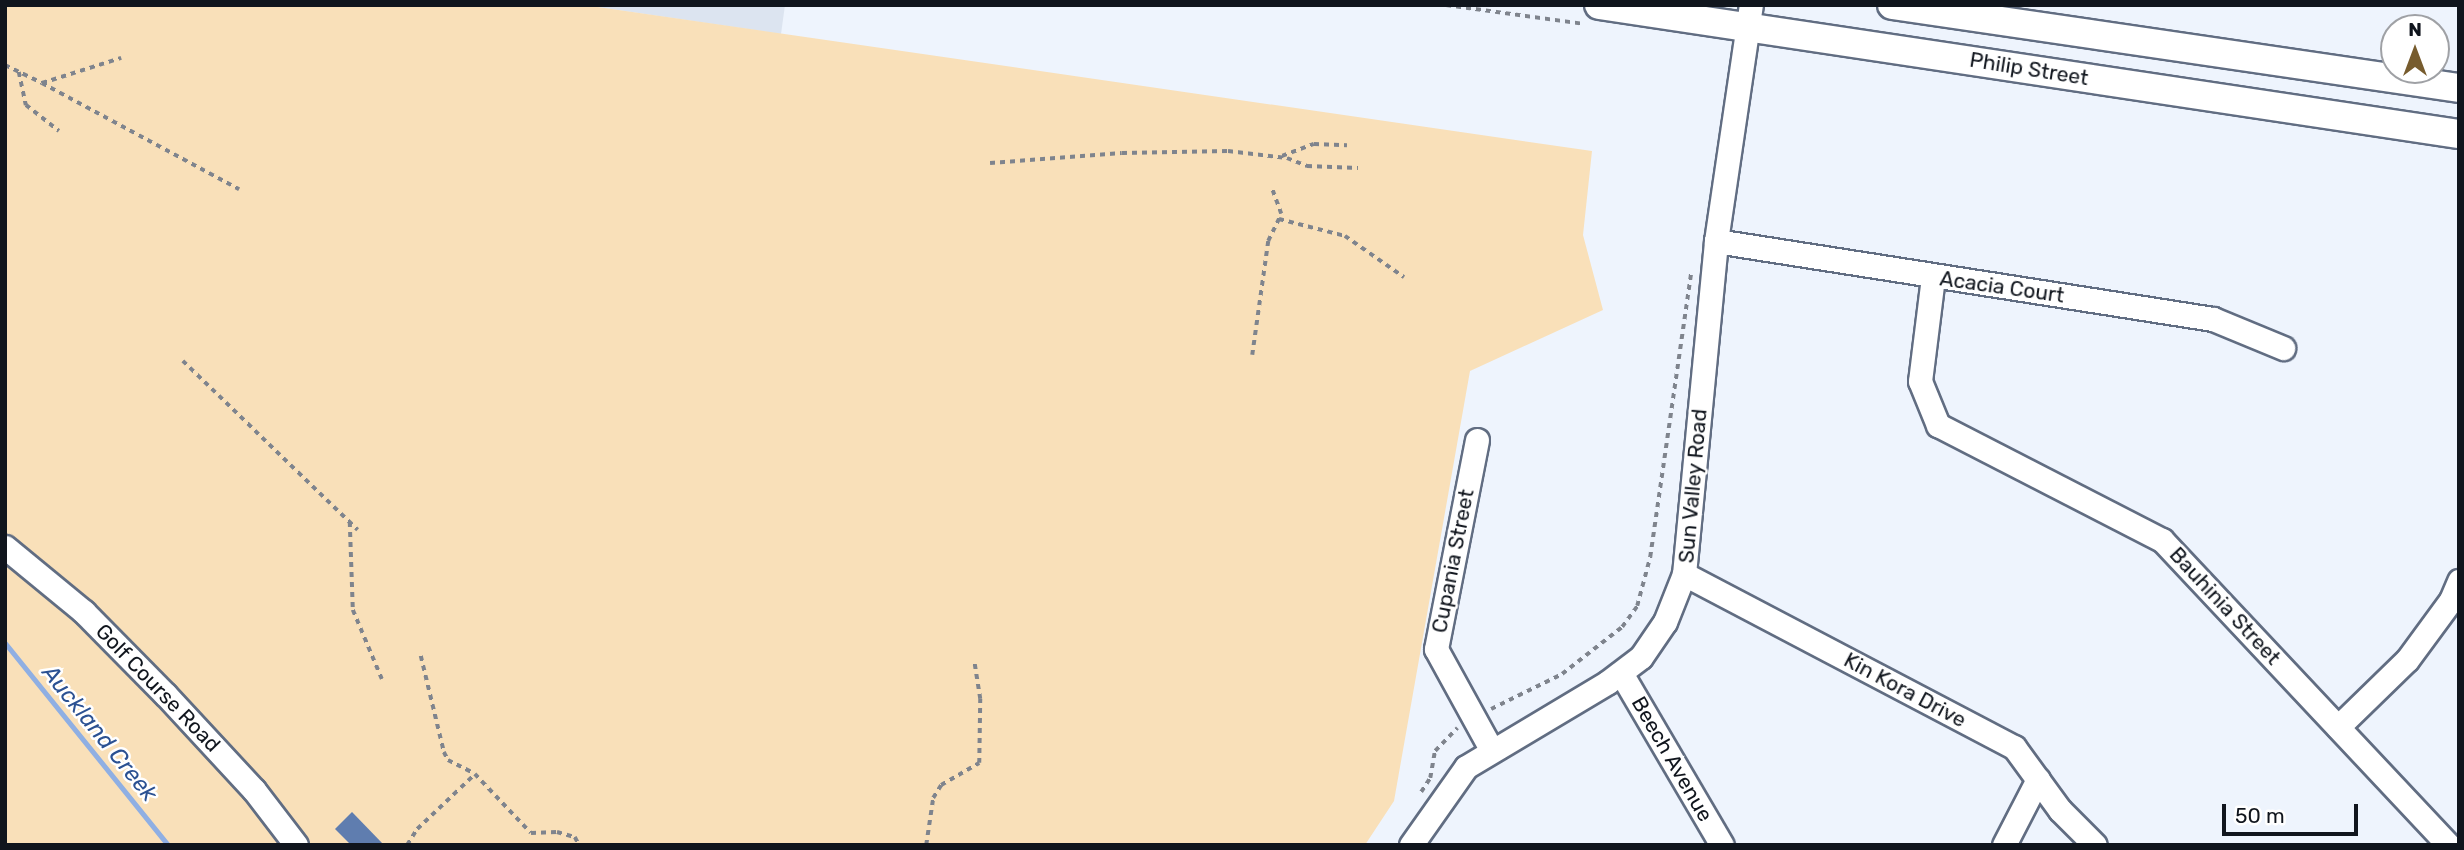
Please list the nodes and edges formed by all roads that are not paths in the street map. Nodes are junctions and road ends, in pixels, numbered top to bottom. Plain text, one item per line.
1 (1599, 5) edge
2 (1892, 5) edge
3 (1750, 16) edge
4 (2459, 88) edge
5 (2459, 134) edge
6 (1716, 241) junction
7 (1933, 277) junction
8 (2283, 348) dead end
9 (1478, 440) dead end
10 (5, 547) edge
11 (1684, 575) junction
12 (2459, 581) edge
13 (1621, 673) junction
14 (2338, 727) junction
15 (1492, 751) junction
16 (2038, 779) junction
17 (296, 845) edge
18 (1411, 845) edge
19 (1722, 845) edge
20 (2004, 845) edge
21 (2095, 845) edge
22 (2448, 845) edge

1 - 3 main road, Philip Street
2 - 4 main road, Philip Street
3 - 5 main road, Philip Street
3 - 6 street, Sun Valley Road
6 - 7 street, Acacia Court
6 - 11 street, Sun Valley Road
7 - 8 street, Acacia Court
7 - 14 street, Bauhinia Street
9 - 15 street, Cupania Street
10 - 17 street, Golf Course Road
11 - 13 street, Sun Valley Road
11 - 16 street, Kin Kora Drive
12 - 14 street
13 - 15 street, Sun Valley Road
13 - 19 street, Beech Avenue
14 - 22 street, Bauhinia Street
15 - 18 street, Sun Valley Road
16 - 20 street
16 - 21 street, Kin Kora Drive

